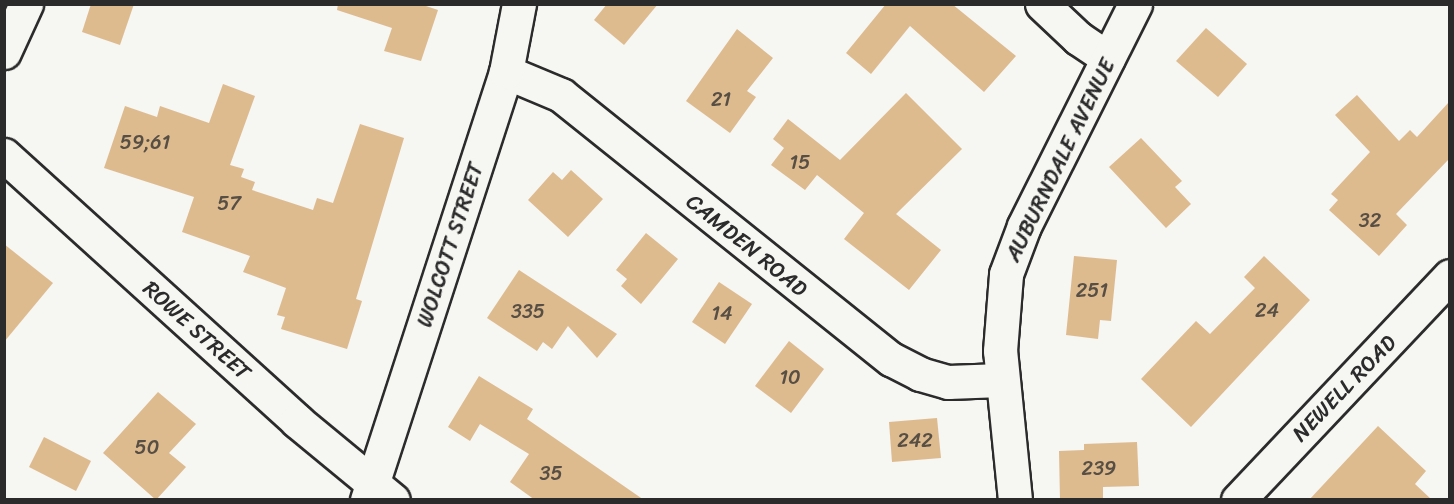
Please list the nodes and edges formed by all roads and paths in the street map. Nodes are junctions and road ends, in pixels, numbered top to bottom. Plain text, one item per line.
1 (26, 4) edge
2 (519, 4) edge
3 (1042, 4) edge
4 (1136, 4) edge
5 (4, 52) edge
6 (1108, 58) junction
7 (506, 72) junction
8 (4, 155) edge
9 (1449, 276) edge
10 (1001, 380) junction
11 (378, 494) edge
12 (1015, 500) edge
13 (1238, 500) edge

1 - 5 street
2 - 7 street, WOLCOTT STREET
3 - 6 street
4 - 6 street, AUBURNDALE AVENUE
6 - 10 street, AUBURNDALE AVENUE
7 - 10 street, CAMDEN ROAD
7 - 11 street, WOLCOTT STREET
8 - 11 street, ROWE STREET
9 - 13 street, NEWELL ROAD
10 - 12 street, AUBURNDALE AVENUE

